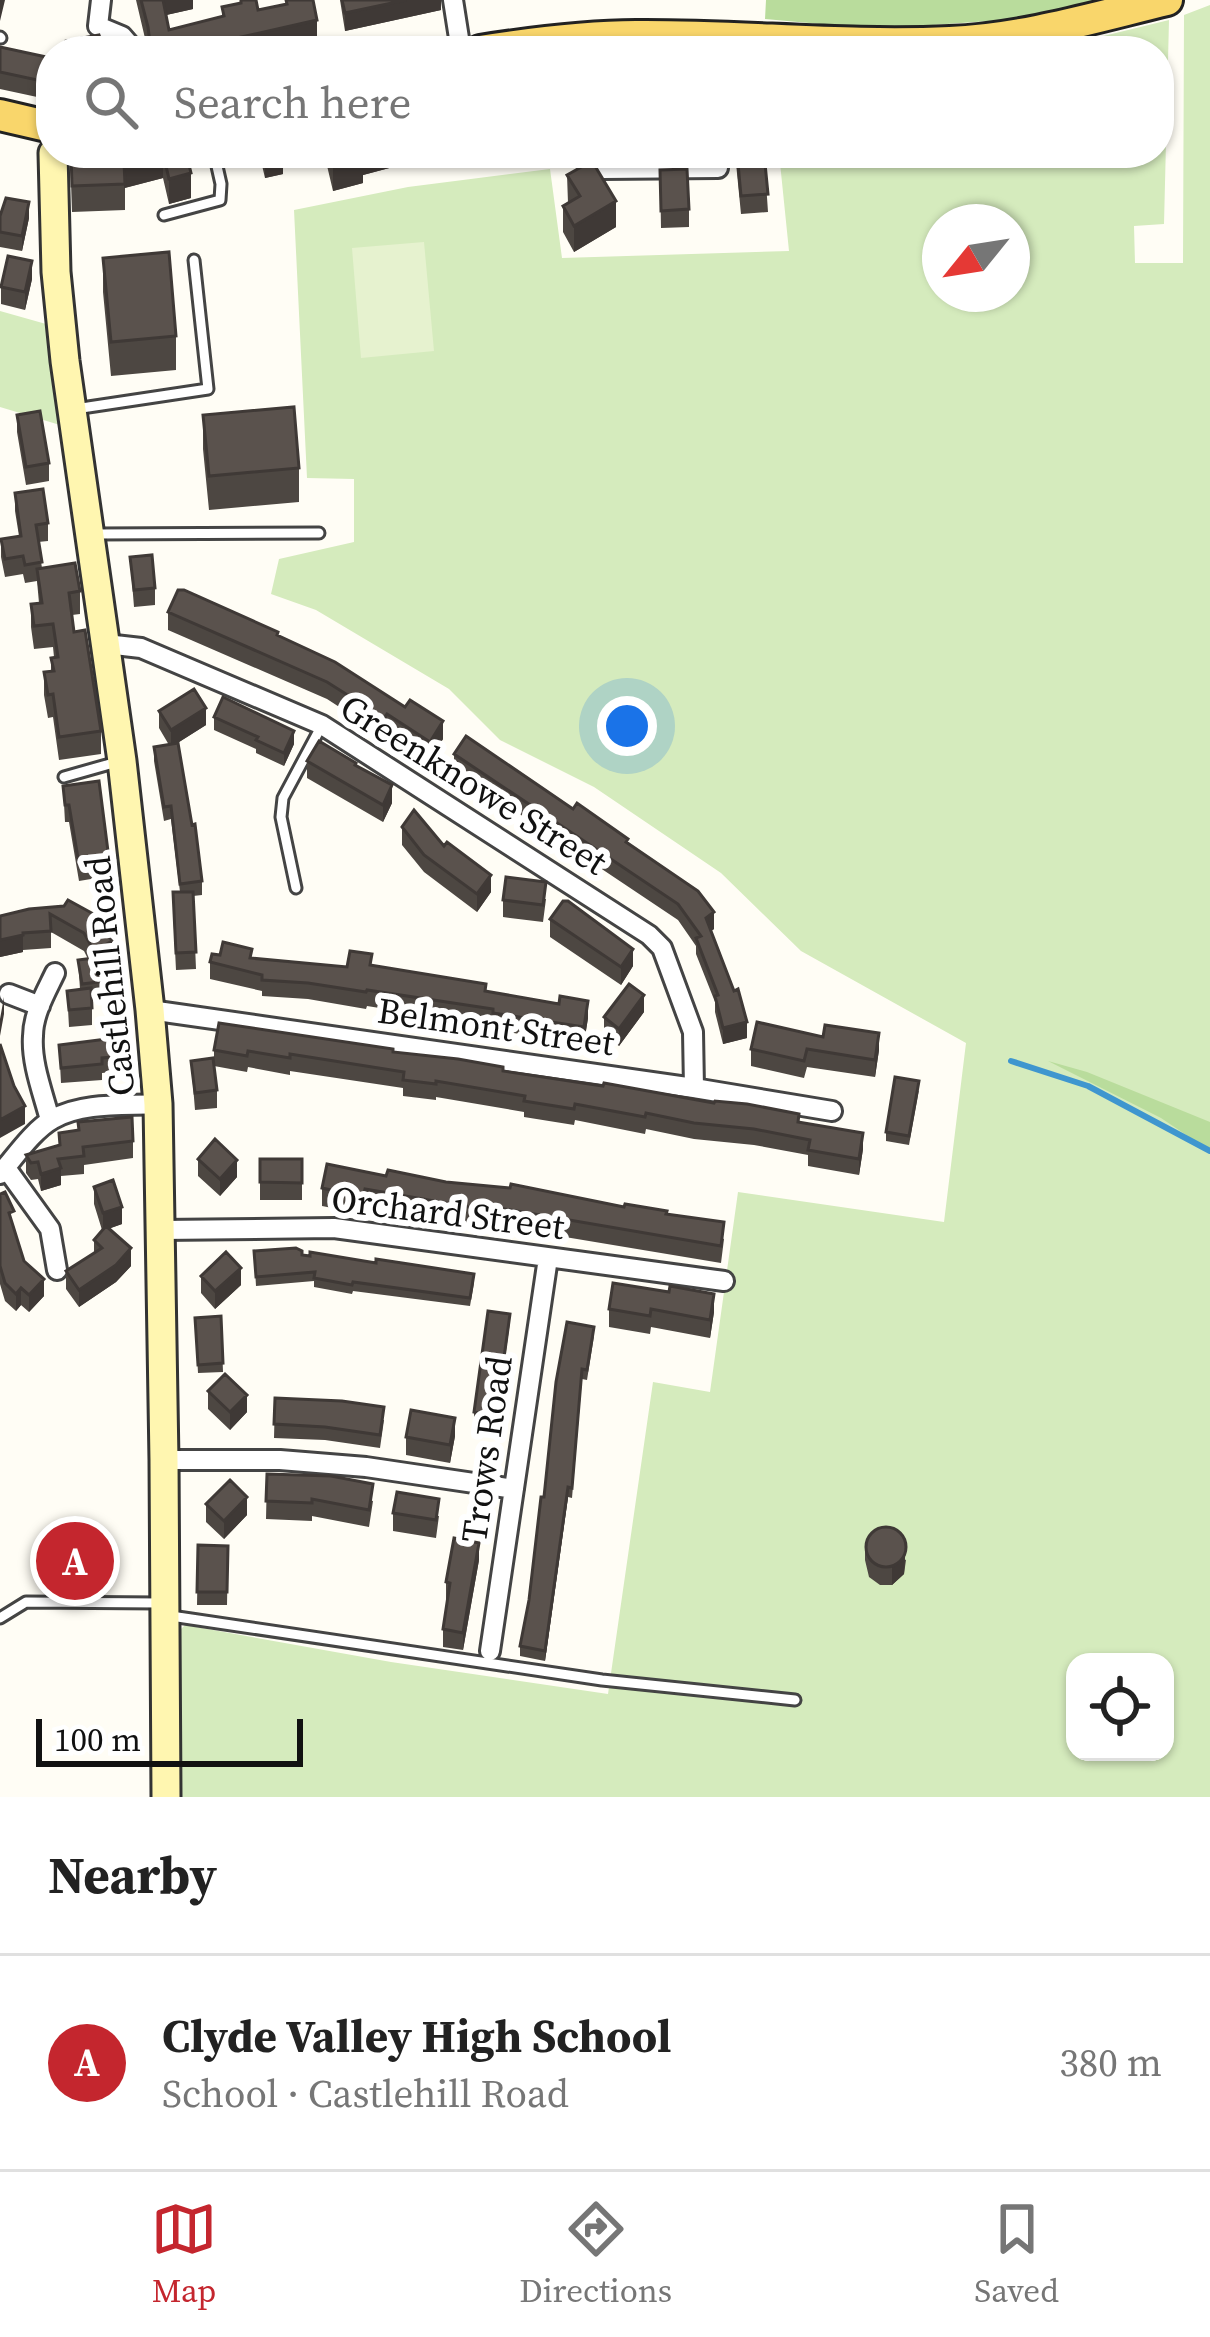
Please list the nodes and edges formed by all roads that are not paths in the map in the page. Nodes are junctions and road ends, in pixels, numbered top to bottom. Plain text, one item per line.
1 (101, 0) edge
2 (452, 0) edge
3 (1167, 0) edge
4 (120, 36) edge
5 (458, 36) edge
6 (997, 36) edge
7 (0, 115) edge
8 (36, 123) edge
9 (53, 168) edge
10 (217, 168) edge
11 (718, 168) edge
12 (602, 169) edge
13 (164, 215) dead end
14 (194, 260) dead end
15 (72, 409) junction
16 (319, 533) dead end
17 (89, 534) junction
18 (106, 644) junction
19 (322, 725) junction
20 (122, 760) junction
21 (64, 777) dead end
22 (296, 888) dead end
23 (55, 973) dead end
24 (9, 994) dead end
25 (40, 1006) junction
26 (151, 1010) junction
27 (694, 1088) junction
28 (158, 1105) junction
29 (832, 1111) dead end
30 (50, 1120) junction
31 (3, 1171) edge
32 (161, 1230) junction
33 (548, 1258) junction
34 (57, 1270) dead end
35 (724, 1280) dead end
36 (164, 1460) junction
37 (514, 1489) junction
38 (165, 1609) junction
39 (0, 1618) edge
40 (490, 1651) dead end
41 (796, 1700) dead end
42 (166, 1797) edge

1 - 4 street
2 - 5 street
3 - 6 main road
7 - 8 main road
9 - 15 main road, Castlehill Road
10 - 13 lane
11 - 12 street
14 - 15 lane
15 - 17 main road, Castlehill Road
16 - 17 lane
17 - 18 main road, Castlehill Road
18 - 19 street, Greenknowe Street
18 - 20 main road, Castlehill Road
19 - 22 lane
19 - 27 street, Greenknowe Street
20 - 21 lane
20 - 26 main road, Castlehill Road
23 - 25 street
24 - 25 street
25 - 30 street
26 - 27 street, Belmont Street
26 - 28 main road, Castlehill Road
27 - 29 street, Belmont Street
28 - 30 street
28 - 32 main road, Castlehill Road
30 - 31 street
31 - 34 street
32 - 33 street, Orchard Street
32 - 36 main road, Castlehill Road
33 - 35 street, Orchard Street
33 - 37 street, Trows Road
36 - 37 street
36 - 38 main road, Castlehill Road
37 - 40 street, Trows Road
38 - 39 lane
38 - 41 lane
38 - 42 main road, Castlehill Road

